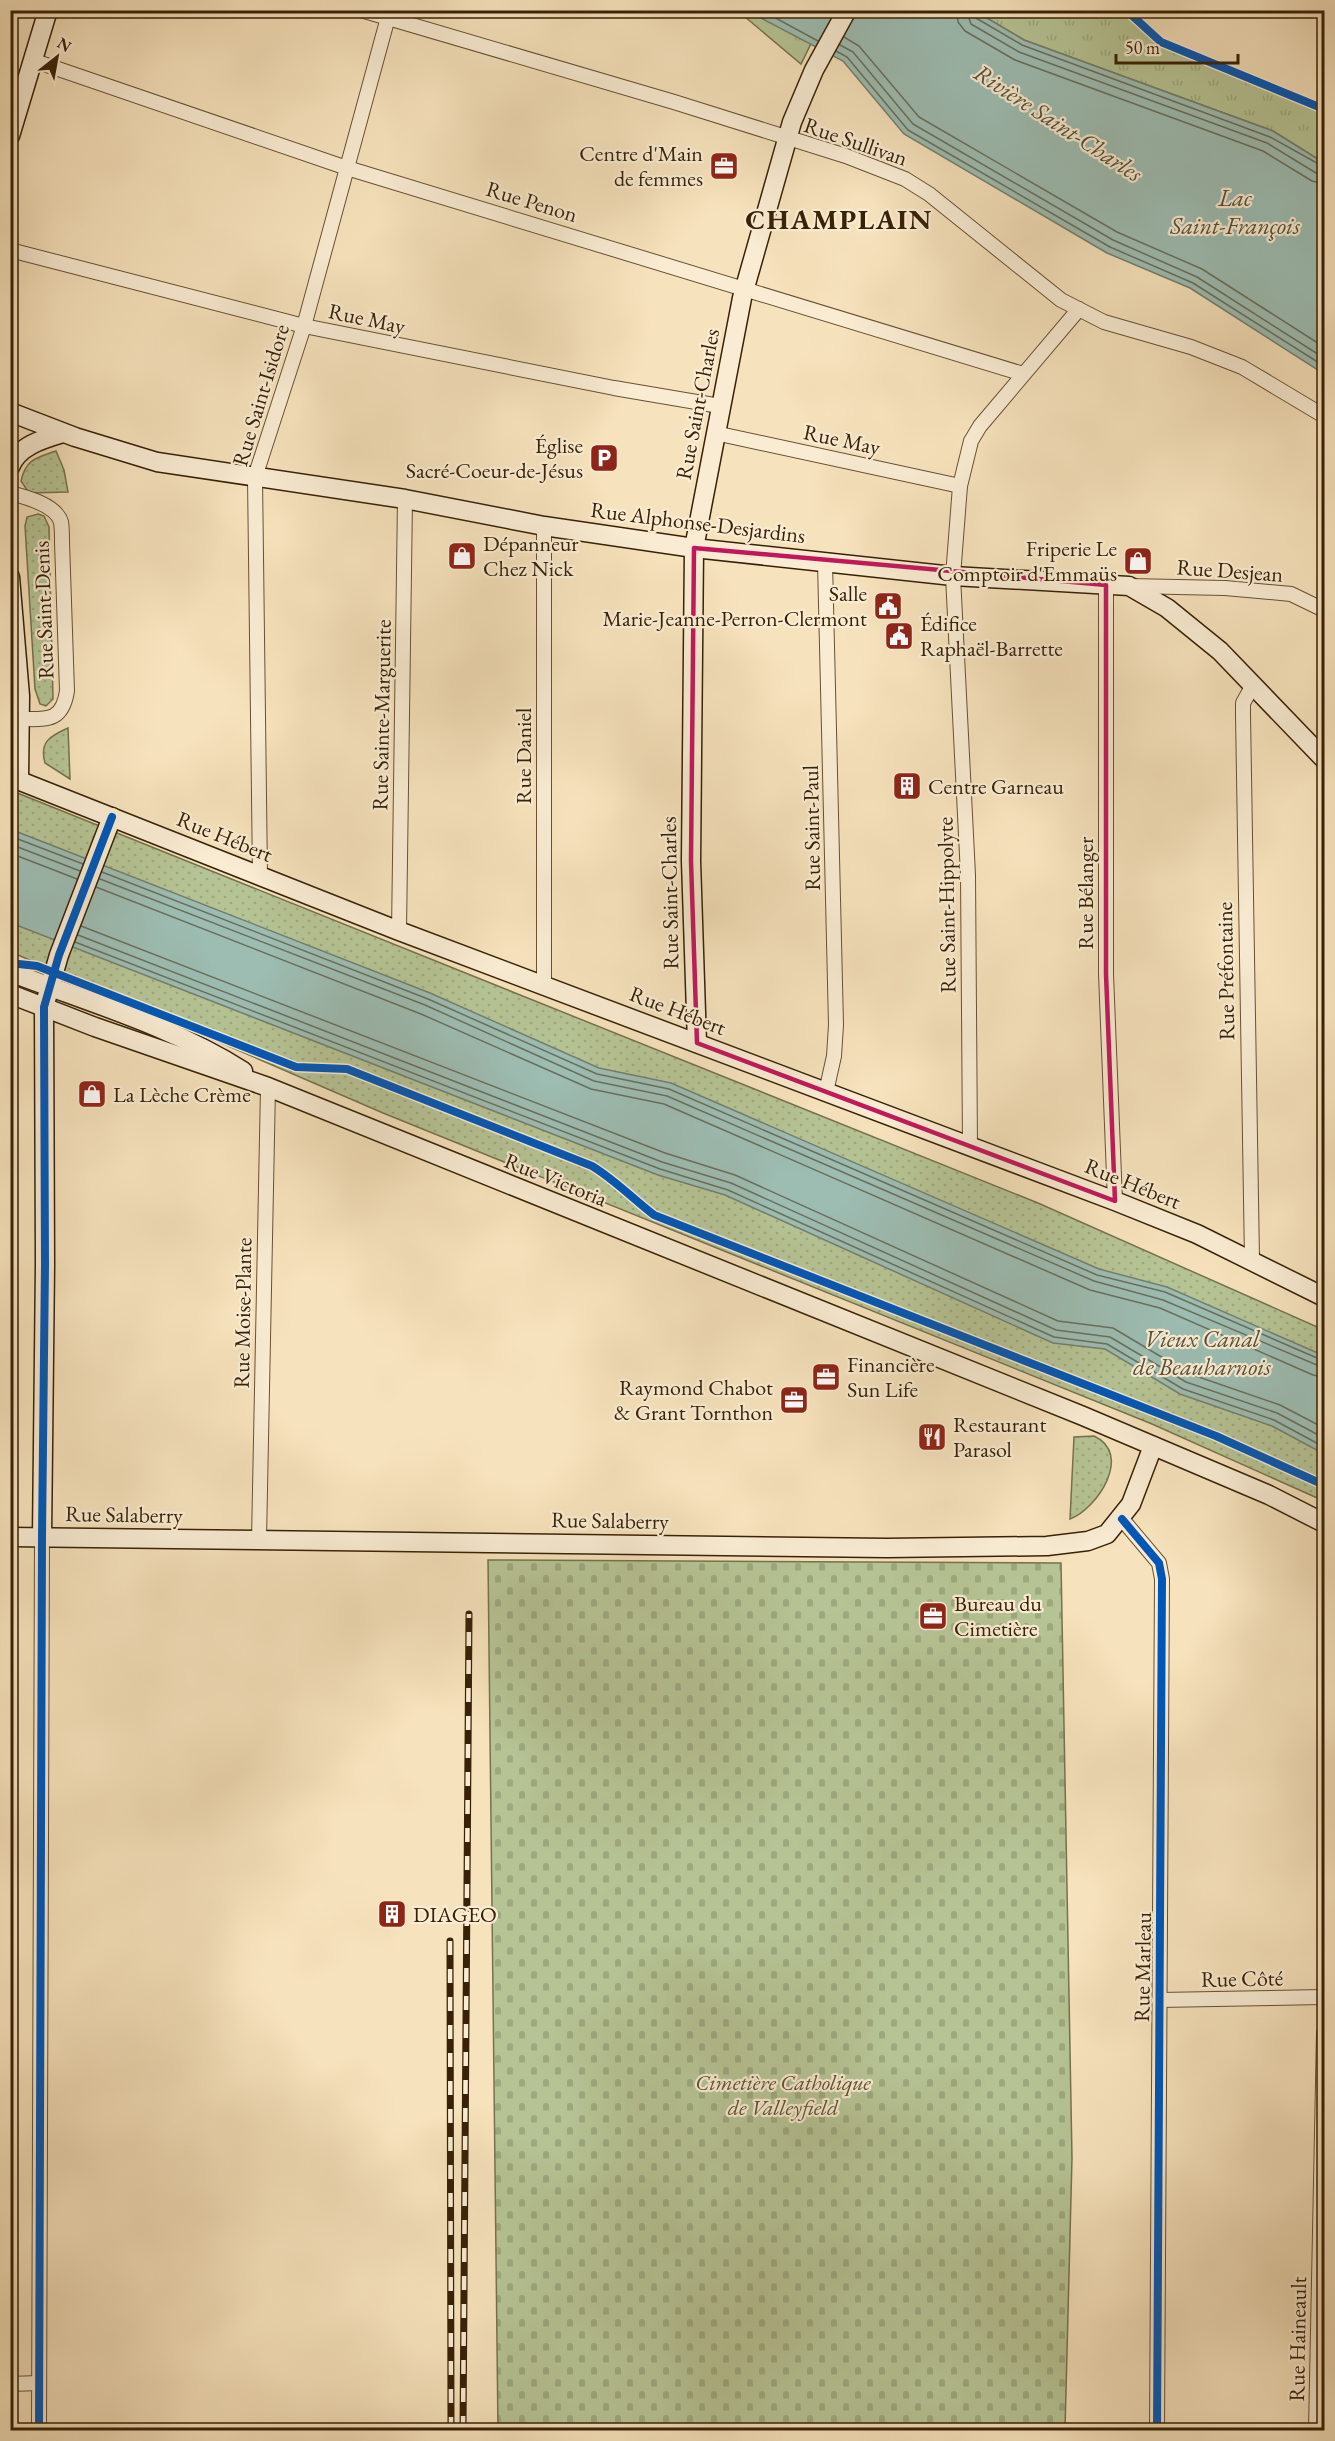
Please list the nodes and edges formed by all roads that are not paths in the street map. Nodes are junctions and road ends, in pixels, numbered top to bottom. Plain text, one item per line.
1 (48, 10) edge
2 (361, 10) edge
3 (847, 10) edge
4 (389, 14) edge
5 (32, 60) junction
6 (10, 135) edge
7 (787, 139) junction
8 (347, 168) junction
9 (10, 250) edge
10 (745, 287) junction
11 (1079, 309) junction
12 (304, 326) junction
13 (1023, 374) junction
14 (720, 406) junction
15 (10, 412) edge
16 (1324, 417) edge
17 (715, 432) junction
18 (63, 433) junction
19 (10, 467) edge
20 (255, 477) junction
21 (960, 486) junction
22 (10, 493) edge
23 (405, 499) junction
24 (544, 526) junction
25 (694, 548) junction
26 (825, 562) junction
27 (953, 576) junction
28 (10, 577) edge
29 (1106, 585) junction
30 (1129, 586) junction
31 (1324, 610) edge
32 (1253, 685) junction
33 (15, 695) edge
34 (15, 725) edge
35 (1324, 759) edge
36 (15, 778) edge
37 (112, 817) junction
38 (260, 876) junction
39 (399, 931) junction
40 (10, 972) edge
41 (544, 986) junction
42 (49, 987) junction
43 (10, 994) edge
44 (44, 1007) junction
45 (697, 1043) junction
46 (268, 1087) junction
47 (826, 1092) junction
48 (970, 1146) junction
49 (1115, 1201) junction
50 (1251, 1259) junction
51 (1324, 1297) edge
52 (1153, 1446) junction
53 (1122, 1519) junction
54 (1324, 1523) edge
55 (10, 1537) edge
56 (42, 1537) junction
57 (259, 1540) junction
58 (1324, 1997) edge
59 (1159, 2000) junction
60 (1324, 2033) edge
61 (39, 2383) junction
62 (10, 2384) edge
63 (39, 2430) edge
64 (1157, 2430) edge
65 (1316, 2430) edge

1 - 5 street
2 - 4 street, Rue Sullivan
3 - 7 street, Rue Saint-Charles
4 - 7 street, Rue Sullivan
4 - 8 street, Rue Saint-Isidore
5 - 6 street
5 - 8 street, Rue Penon
7 - 10 street, Rue Saint-Charles
7 - 11 street, Rue Sullivan
8 - 10 street, Rue Penon
8 - 12 street, Rue Saint-Isidore
9 - 12 street, Rue May
10 - 13 street, Rue Penon
10 - 14 street, Rue Saint-Charles
11 - 13 street, Rue Saint-Hippolyte
11 - 16 street, Rue Sullivan
12 - 14 street, Rue May
12 - 20 street, Rue Saint-Isidore
13 - 21 street, Rue Saint-Hippolyte
14 - 17 street, Rue Saint-Charles
15 - 18 street, Rue Alphonse-Desjardins
17 - 21 street, Rue May
17 - 25 street, Rue Saint-Charles
18 - 19 street
18 - 20 street, Rue Alphonse-Desjardins
20 - 23 street, Rue Alphonse-Desjardins
20 - 38 street, Rue Saint-Isidore
21 - 27 street, Rue Saint-Hippolyte
22 - 34 street, Rue Saint-Denis
23 - 24 street, Rue Alphonse-Desjardins
23 - 39 street, Rue Sainte-Marguerite
24 - 25 street, Rue Alphonse-Desjardins
24 - 41 street, Rue Daniel
25 - 26 street, Rue Alphonse-Desjardins
25 - 45 street, Rue Saint-Charles
26 - 27 street, Rue Alphonse-Desjardins
26 - 47 street, Rue Saint-Paul
27 - 29 street, Rue Alphonse-Desjardins
27 - 48 street, Rue Saint-Hippolyte
28 - 33 street
29 - 30 street, Rue Alphonse-Desjardins
29 - 49 street, Rue Bélanger
30 - 31 street, Rue Desjean
30 - 32 street, Rue Alphonse-Desjardins
32 - 35 street, Rue Alphonse-Desjardins
32 - 50 street, Rue Préfontaine
33 - 34 street
34 - 36 street
36 - 37 street, Rue Hébert
37 - 38 street, Rue Hébert
37 - 42 street
38 - 39 street, Rue Hébert
39 - 41 street, Rue Hébert
40 - 42 street, Rue Victoria
41 - 45 street, Rue Hébert
42 - 44 street
42 - 46 street, Rue Victoria
43 - 44 street, Rue Victoria
44 - 46 street, Rue Victoria
44 - 56 street
45 - 47 street, Rue Hébert
46 - 52 street, Rue Victoria
46 - 57 street, Rue Moise-Plante
47 - 48 street, Rue Hébert
48 - 49 street, Rue Hébert
49 - 50 street, Rue Hébert
50 - 51 street, Rue Hébert
52 - 53 street, Rue Salaberry
52 - 54 street, Rue Victoria
53 - 57 street, Rue Salaberry
53 - 59 street, Rue Marleau
55 - 56 street, Rue Salaberry
56 - 57 street, Rue Salaberry
56 - 61 street
58 - 59 street, Rue Côté
59 - 64 street, Rue Marleau
60 - 65 street, Rue Haineault
61 - 62 street
61 - 63 street

